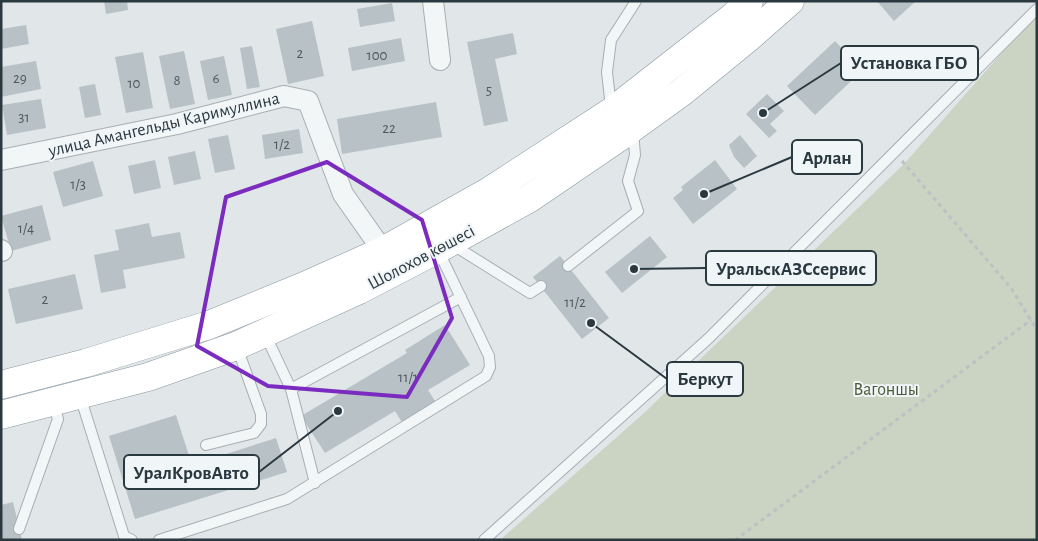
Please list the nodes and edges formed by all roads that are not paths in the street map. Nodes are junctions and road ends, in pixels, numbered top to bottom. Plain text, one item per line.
1 (433, 1) edge
2 (636, 1) edge
3 (749, 1) edge
4 (790, 1) edge
5 (1037, 9) edge
6 (440, 60) dead end
7 (611, 112) junction
8 (633, 128) junction
9 (1, 160) edge
10 (444, 246) junction
11 (383, 250) junction
12 (568, 266) dead end
13 (541, 286) dead end
14 (461, 297) junction
15 (265, 333) junction
16 (236, 346) junction
17 (1, 385) edge
18 (291, 389) junction
19 (79, 395) junction
20 (53, 402) junction
21 (1, 415) edge
22 (206, 445) dead end
23 (315, 483) junction
24 (19, 529) dead end
25 (132, 540) edge
26 (159, 540) edge
27 (484, 540) edge

1 - 6 street
2 - 7 lane
3 - 7 highway, Шолохов көшесі
4 - 8 highway, Шолохов көшесі
5 - 27 lane
7 - 11 highway, Шолохов көшесі
8 - 10 highway, Шолохов көшесі
8 - 12 lane
9 - 11 street, улица Амангельды Каримуллина
10 - 13 lane
10 - 14 lane
10 - 15 highway, Шолохов көшесі
11 - 17 highway, Шолохов көшесі
14 - 18 lane
14 - 23 lane
15 - 16 highway, Шолохов көшесі
15 - 18 lane
16 - 19 highway, Шолохов көшесі
16 - 22 lane
18 - 23 lane
19 - 20 highway, Шолохов көшесі
19 - 25 lane
20 - 21 highway, Шолохов көшесі
20 - 24 lane
23 - 26 lane

